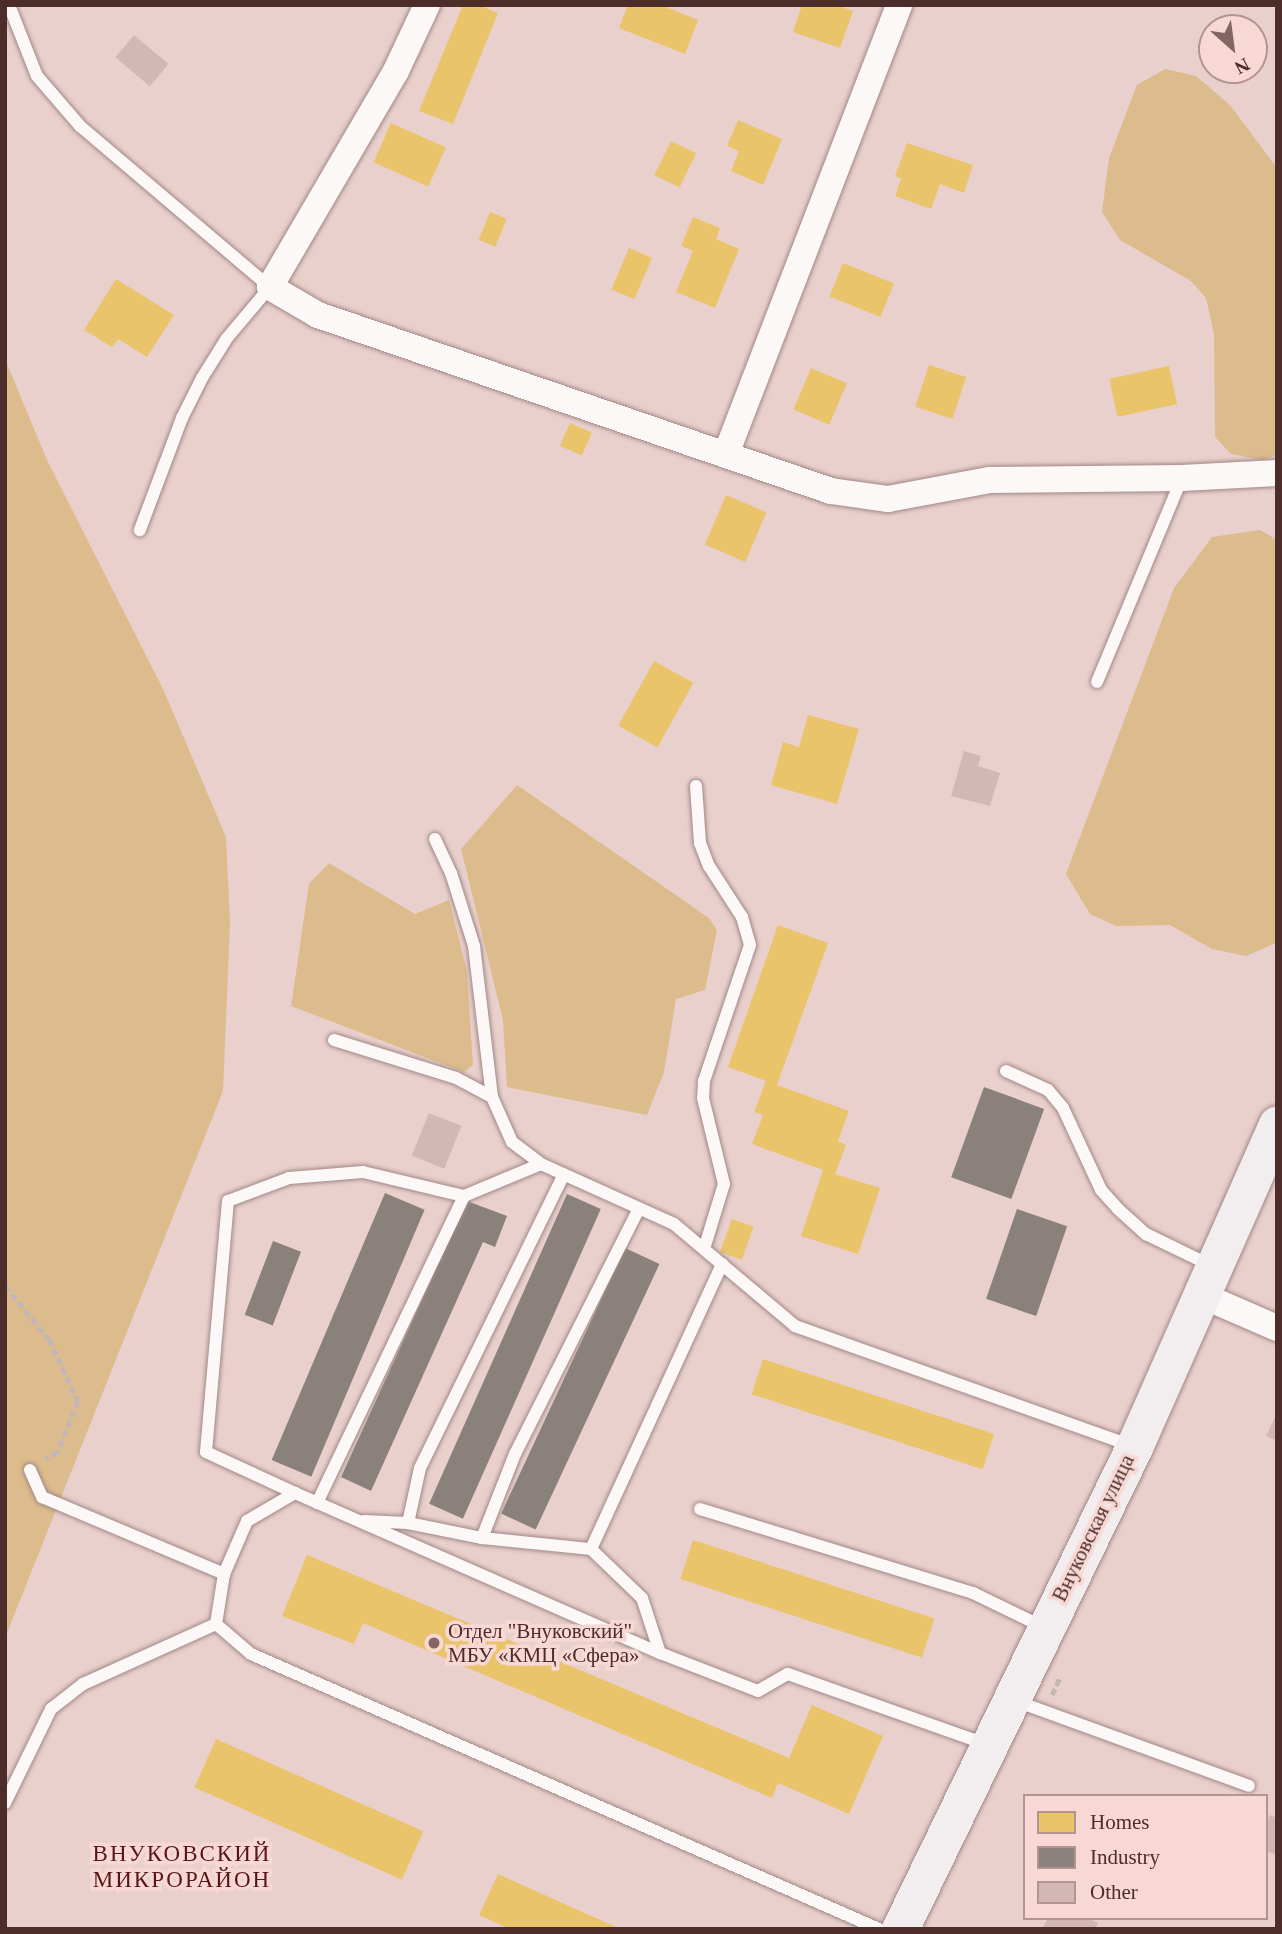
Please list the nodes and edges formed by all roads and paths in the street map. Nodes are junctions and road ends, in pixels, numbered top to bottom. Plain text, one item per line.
1 (9, 5) edge
2 (427, 5) edge
3 (899, 5) edge
4 (270, 287) junction
5 (726, 454) junction
6 (1277, 473) edge
7 (1182, 478) junction
8 (140, 530) dead end
9 (1097, 682) dead end
10 (696, 786) dead end
11 (435, 839) dead end
12 (334, 1040) dead end
13 (1006, 1071) dead end
14 (492, 1097) junction
15 (1277, 1124) edge
16 (541, 1164) junction
17 (564, 1174) junction
18 (464, 1195) junction
19 (639, 1208) junction
20 (704, 1249) junction
21 (722, 1264) junction
22 (1207, 1281) junction
23 (5, 1286) edge
24 (1277, 1328) edge
25 (1133, 1447) junction
26 (30, 1469) joint
27 (295, 1493) junction
28 (317, 1503) junction
29 (700, 1509) dead end
30 (354, 1521) junction
31 (408, 1523) junction
32 (481, 1538) junction
33 (590, 1549) junction
34 (224, 1574) junction
35 (216, 1624) junction
36 (1044, 1628) junction
37 (660, 1653) junction
38 (1010, 1699) junction
39 (989, 1745) junction
40 (1250, 1786) dead end
41 (5, 1803) edge
42 (851, 1924) edge
43 (879, 1929) edge
44 (900, 1929) edge

1 - 4 lane
2 - 4 street
3 - 5 street
4 - 5 street
4 - 8 lane
5 - 7 street
6 - 7 street
7 - 9 lane
10 - 20 lane
11 - 14 lane
12 - 14 lane
13 - 22 lane
14 - 16 lane
15 - 22 main road, Внуковская улица
16 - 17 lane
16 - 18 lane
17 - 19 lane
17 - 31 lane
18 - 27 lane
18 - 28 lane
19 - 20 lane
19 - 32 lane
20 - 21 lane
21 - 25 lane
21 - 33 lane
22 - 24 street
22 - 25 main road, Внуковская улица
23 - 26 path
25 - 36 main road, Внуковская улица
26 - 34 lane
27 - 28 lane
27 - 34 lane
28 - 30 lane
29 - 36 lane
30 - 31 lane
30 - 37 lane
31 - 32 lane
32 - 33 lane
33 - 37 lane
34 - 35 lane
35 - 41 lane
35 - 42 lane
36 - 38 main road, Внуковская улица
37 - 39 lane
38 - 39 main road, Внуковская улица
38 - 40 lane
39 - 44 main road, Внуковская улица
42 - 43 lane

